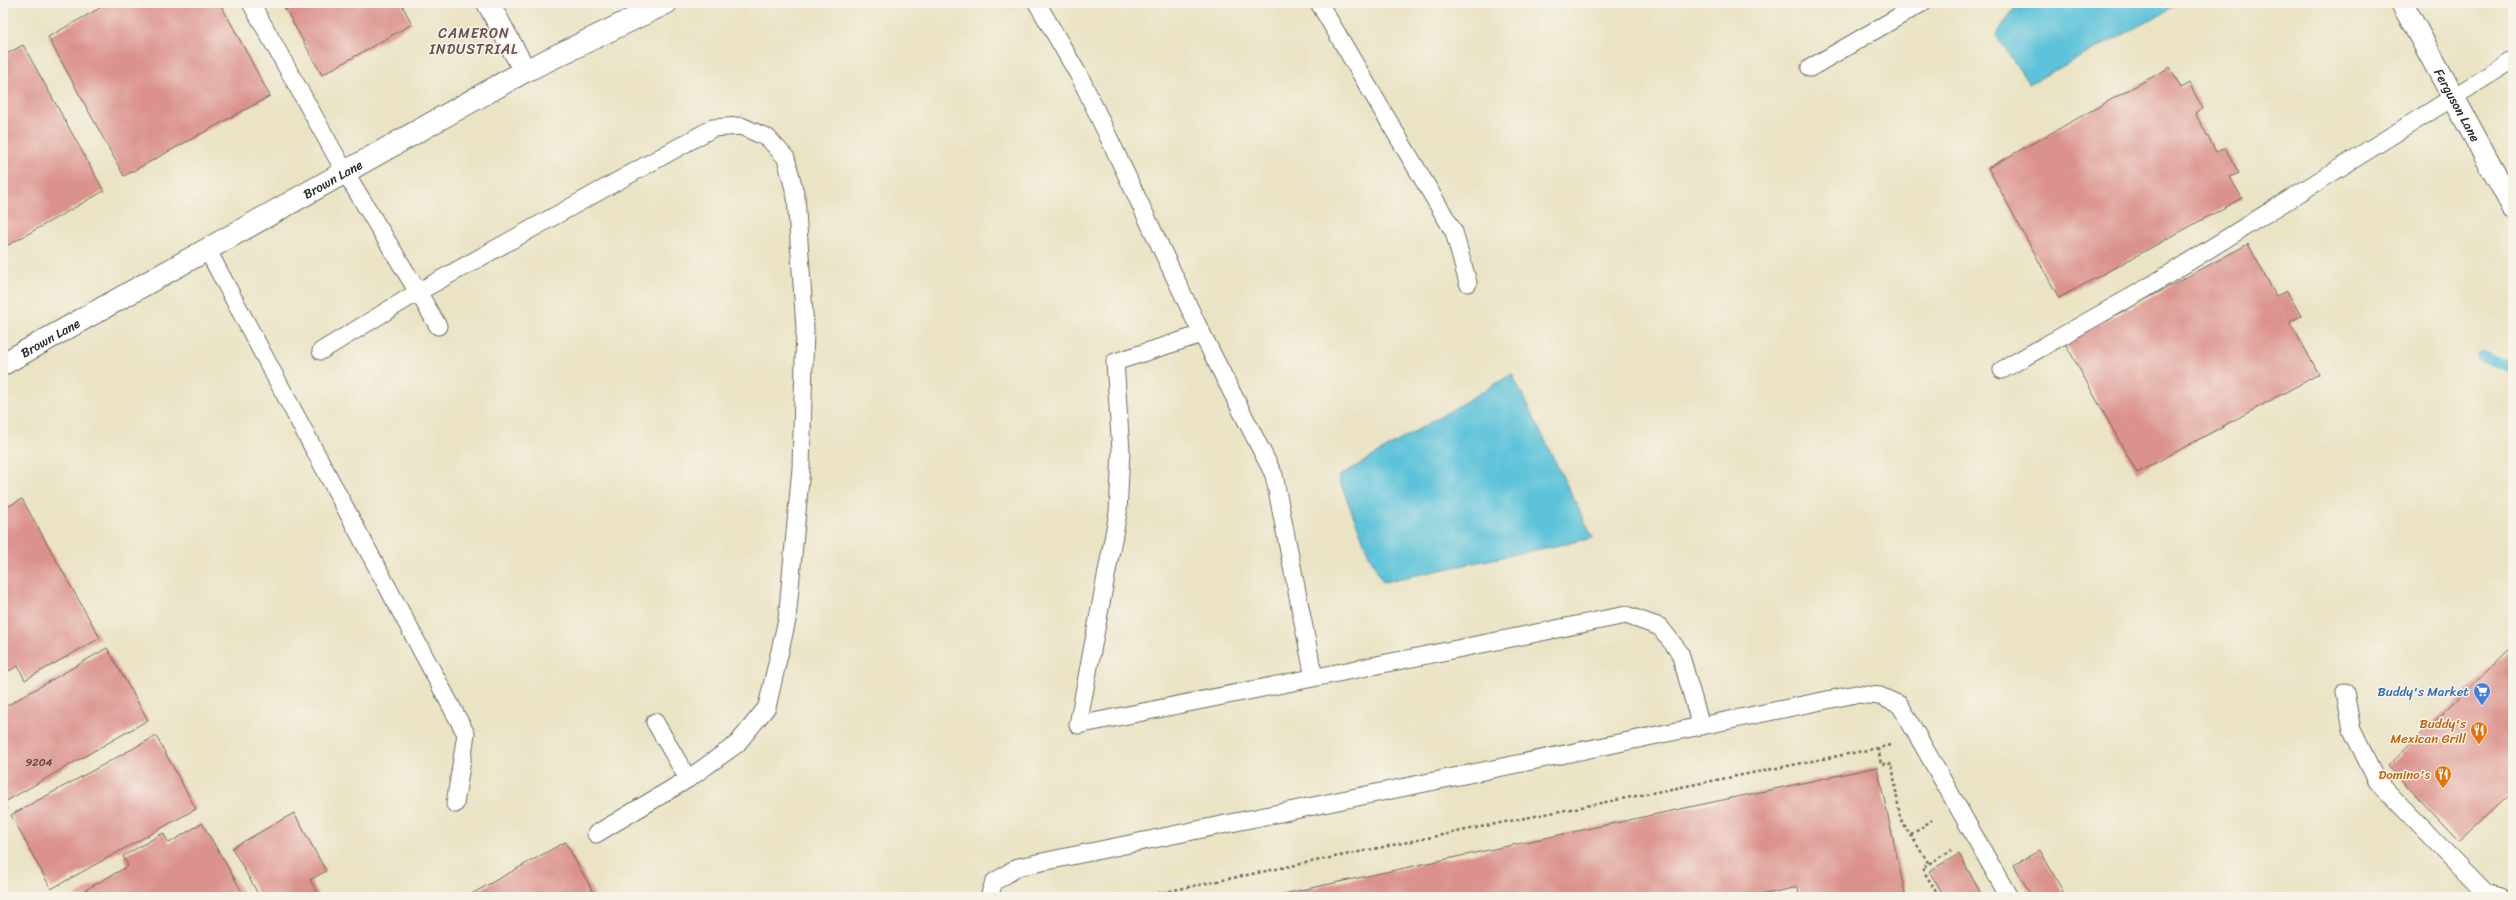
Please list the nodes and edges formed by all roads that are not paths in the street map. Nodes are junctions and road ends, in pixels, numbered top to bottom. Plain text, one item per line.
1 (251, 3) edge
2 (488, 3) edge
3 (666, 3) edge
4 (1038, 3) edge
5 (1319, 3) edge
6 (1922, 3) edge
7 (2402, 3) edge
8 (2513, 60) edge
9 (1810, 68) dead end
10 (525, 71) junction
11 (2453, 97) junction
12 (345, 172) junction
13 (2513, 207) edge
14 (207, 249) junction
15 (1468, 283) dead end
16 (418, 292) junction
17 (438, 326) dead end
18 (1202, 334) junction
19 (321, 351) dead end
20 (3, 364) edge
21 (2002, 370) dead end
22 (1314, 678) junction
23 (2345, 692) dead end
24 (655, 722) dead end
25 (1701, 726) junction
26 (688, 779) junction
27 (455, 804) dead end
28 (596, 834) dead end
29 (989, 897) edge
30 (2009, 897) edge
31 (2500, 897) edge

1 - 12 lane
2 - 10 street
3 - 10 street, Brown Lane
4 - 18 lane
5 - 15 lane
6 - 9 lane
7 - 11 street, Ferguson Lane
8 - 11 lane
10 - 12 street, Brown Lane
11 - 13 street, Ferguson Lane
11 - 21 lane
12 - 14 street, Brown Lane
12 - 16 lane
14 - 20 street, Brown Lane
14 - 27 lane
16 - 17 lane
16 - 19 lane
16 - 26 lane
18 - 22 lane
18 - 22 lane
22 - 25 lane
23 - 31 lane
24 - 26 lane
25 - 29 lane
25 - 30 lane
26 - 28 lane

